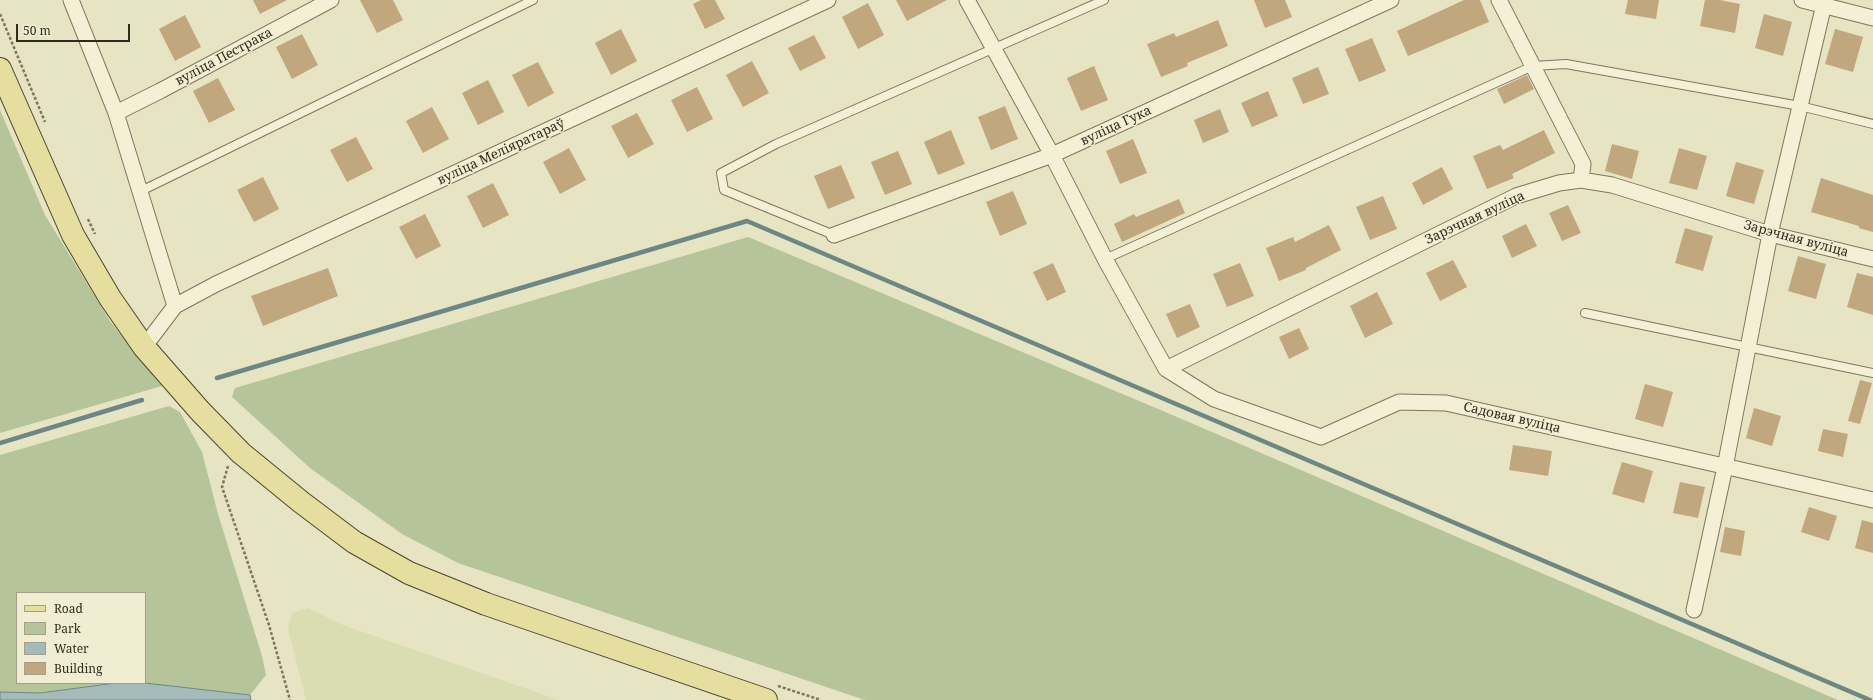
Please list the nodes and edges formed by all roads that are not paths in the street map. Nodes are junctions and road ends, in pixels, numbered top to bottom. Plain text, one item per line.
1 (71, 0) edge
2 (331, 0) edge
3 (533, 0) edge
4 (828, 0) edge
5 (967, 0) edge
6 (1104, 0) edge
7 (1390, 0) edge
8 (1500, 0) edge
9 (1802, 0) edge
10 (1825, 3) edge
11 (1873, 18) edge
12 (993, 49) junction
13 (1533, 66) junction
14 (0, 69) edge
15 (1800, 106) junction
16 (116, 113) junction
17 (1873, 124) edge
18 (1052, 155) junction
19 (1581, 180) junction
20 (141, 191) junction
21 (1770, 234) junction
22 (834, 235) joint
23 (1104, 259) junction
24 (1873, 259) edge
25 (175, 306) junction
26 (1585, 313) dead end
27 (1749, 346) junction
28 (144, 347) junction
29 (1166, 369) junction
30 (1873, 373) edge
31 (1724, 467) junction
32 (1873, 500) edge
33 (1694, 610) dead end
34 (771, 692) edge

1 - 16 street
2 - 16 street, вуліца Пестрака
3 - 20 lane
4 - 25 street, вуліца Меліяратараў
5 - 12 street
6 - 12 lane
7 - 18 street, вуліца Гука
8 - 13 street
9 - 10 street
10 - 11 street
10 - 15 street
12 - 18 street
12 - 22 lane
13 - 15 lane
13 - 19 street
13 - 23 lane
14 - 28 main road
15 - 17 lane
15 - 21 street
16 - 20 street
18 - 22 street, вуліца Гука
18 - 23 street
19 - 21 street, Зарэчная вуліца
19 - 29 street, Зарэчная вуліца
20 - 25 street
21 - 24 street, Зарэчная вуліца
21 - 27 street
23 - 29 street
25 - 28 street
26 - 27 lane
27 - 30 lane
27 - 31 street
28 - 34 main road
29 - 31 street, Садовая вуліца
31 - 32 street, Садовая вуліца
31 - 33 street

